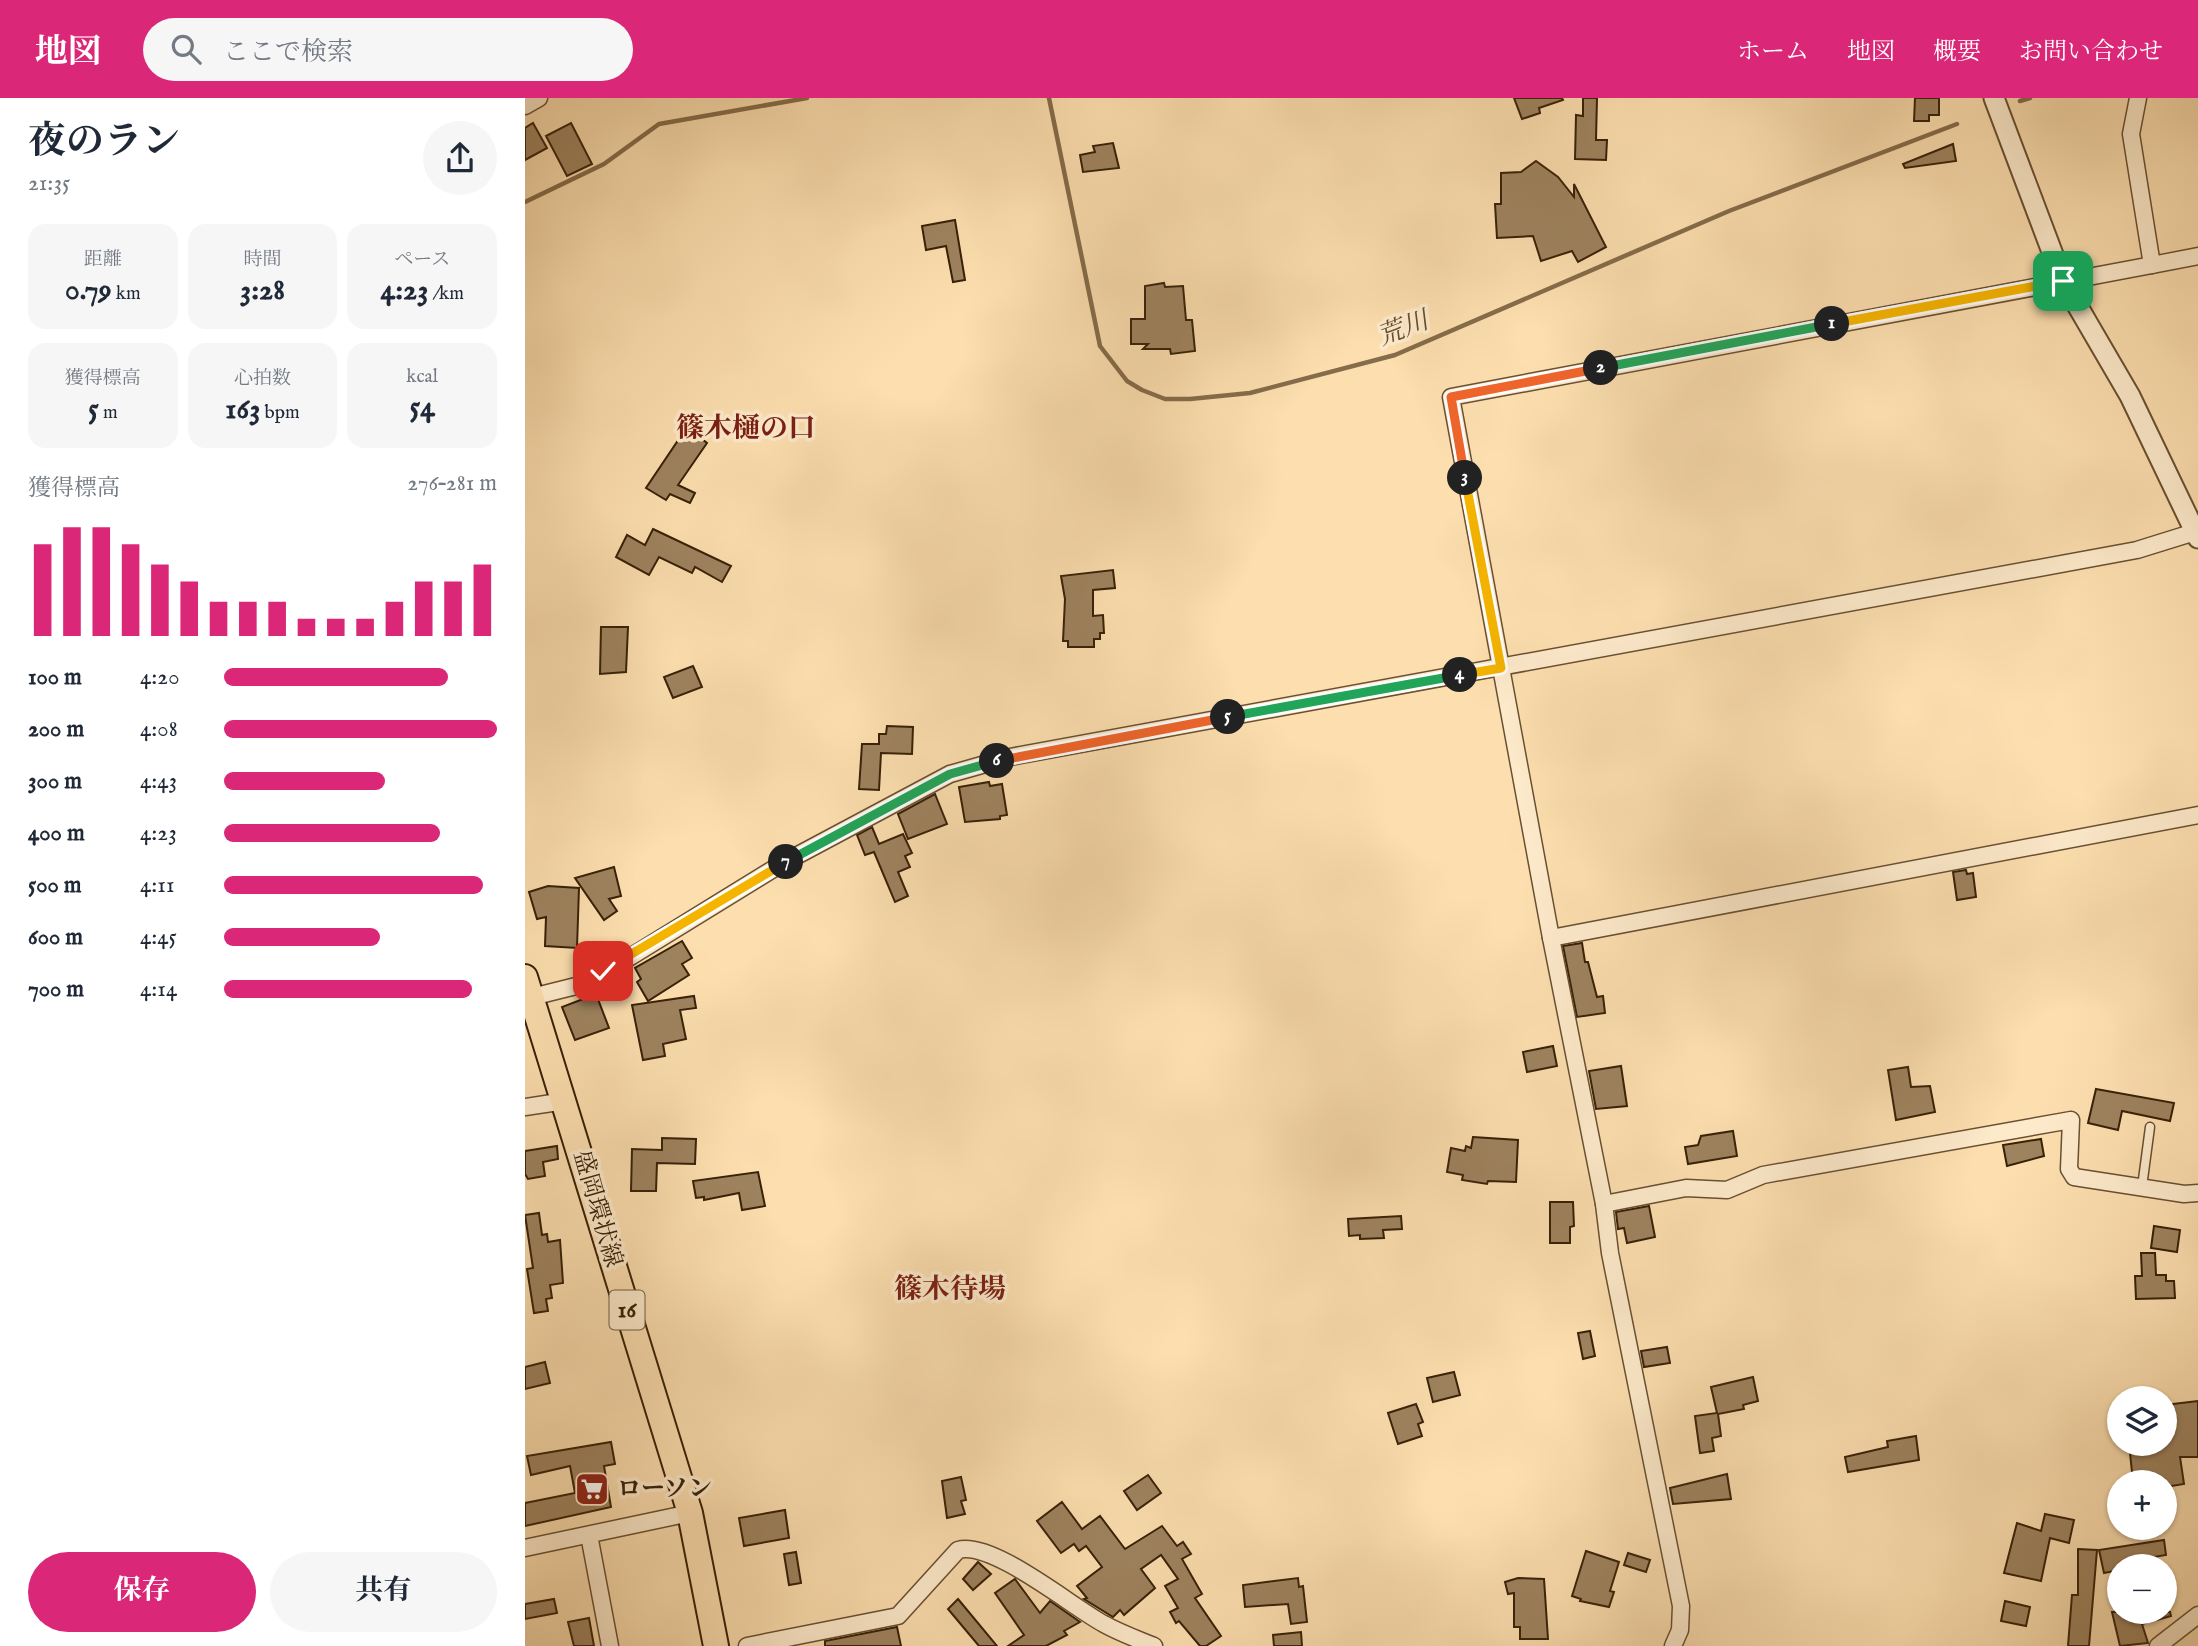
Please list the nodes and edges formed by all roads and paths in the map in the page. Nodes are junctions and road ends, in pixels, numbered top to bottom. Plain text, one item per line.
1 (539, 98) edge
2 (1994, 98) edge
3 (2139, 98) edge
4 (525, 106) edge
5 (2198, 256) edge
6 (2152, 265) junction
7 (2063, 281) junction
8 (2197, 533) edge
9 (1501, 668) junction
10 (2198, 815) edge
11 (1551, 938) junction
12 (527, 990) edge
13 (565, 1101) junction
14 (525, 1107) edge
15 (2150, 1127) dead end
16 (2143, 1188) junction
17 (2198, 1193) edge
18 (1604, 1204) junction
19 (690, 1513) junction
20 (589, 1535) junction
21 (525, 1548) edge
22 (2198, 1615) edge
23 (610, 1646) edge
24 (716, 1646) edge
25 (747, 1646) edge
26 (1154, 1646) edge
27 (1673, 1646) edge
28 (2158, 1646) edge

1 - 4 street
2 - 7 street
3 - 6 street
5 - 6 street
6 - 7 street
7 - 8 street
7 - 9 street
8 - 9 street
9 - 11 street
9 - 12 street
10 - 11 street
11 - 18 street
12 - 13 main road, 盛岡環状線 / 16
13 - 14 street
13 - 19 main road, 盛岡環状線 / 16
15 - 16 lane
16 - 17 street
16 - 18 street
18 - 27 street
19 - 20 street
19 - 24 main road, 盛岡環状線 / 16
20 - 21 street
20 - 23 street
22 - 28 street
25 - 26 street

